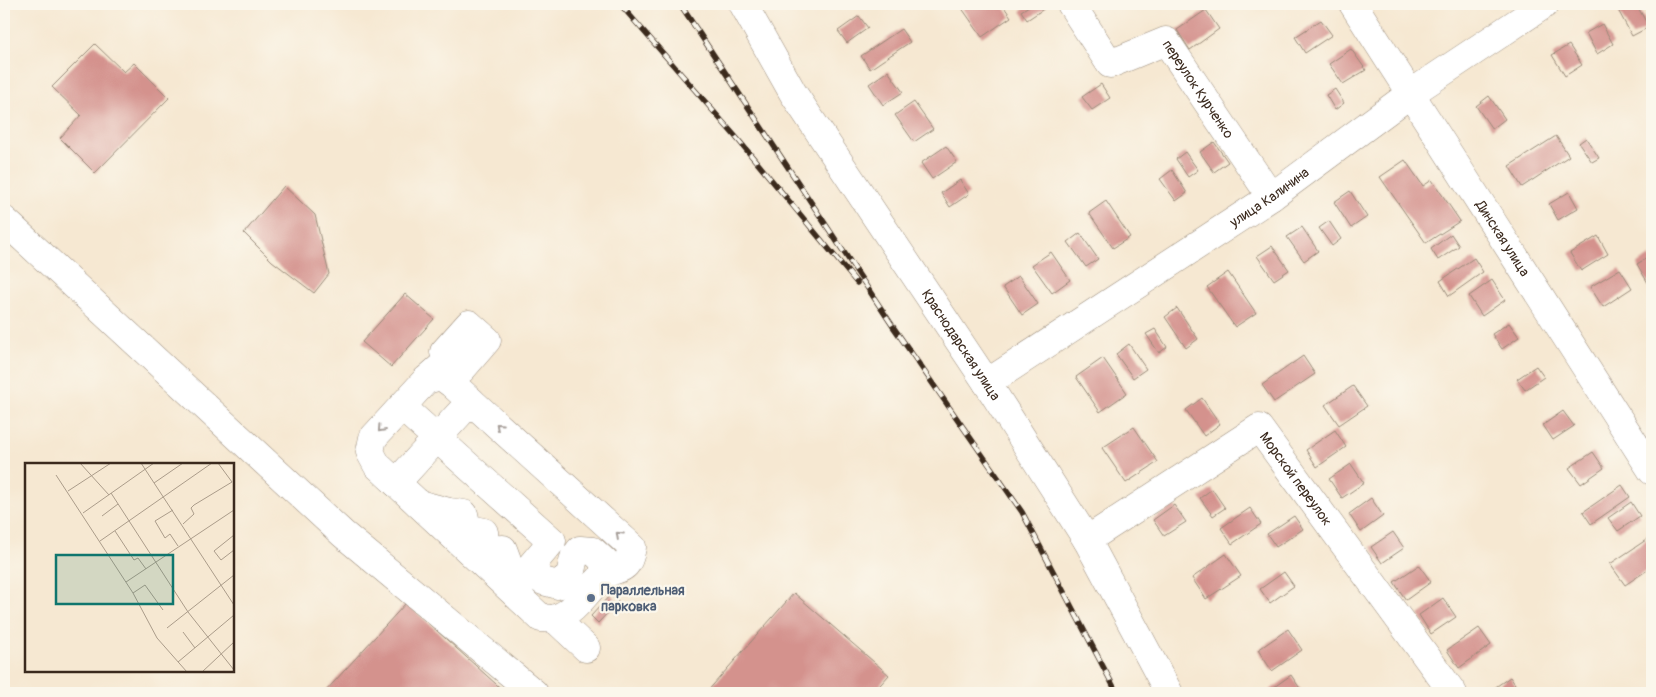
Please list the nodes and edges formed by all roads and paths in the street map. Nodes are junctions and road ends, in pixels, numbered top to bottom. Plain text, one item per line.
1 (743, 4) edge
2 (1070, 4) edge
3 (1353, 4) edge
4 (1545, 4) edge
5 (1410, 94) junction
6 (1271, 197) junction
7 (4, 220) edge
8 (451, 377) junction
9 (987, 382) junction
10 (402, 407) junction
11 (436, 439) junction
12 (546, 468) junction
13 (1652, 471) edge
14 (396, 483) junction
15 (1087, 540) junction
16 (613, 572) junction
17 (555, 619) junction
18 (586, 648) dead end
19 (534, 693) edge
20 (1169, 693) edge
21 (1453, 693) edge

1 - 9 street, Краснодарская улица
2 - 6 street, переулок Курченко
3 - 5 street, Динская улица
4 - 5 street, улица Калинина
5 - 6 street, улица Калинина
5 - 13 street, Динская улица
6 - 9 street, улица Калинина
7 - 19 street
8 - 10 street
8 - 11 street
12 -> 8 street
9 - 15 street, Краснодарская улица
10 - 11 street
10 -> 14 street
11 - 14 street
11 - 16 street
12 - 16 street
16 -> 12 street
14 - 17 street
15 - 20 street, Краснодарская улица
15 - 21 street, Морской переулок
16 - 17 street
17 - 18 street

